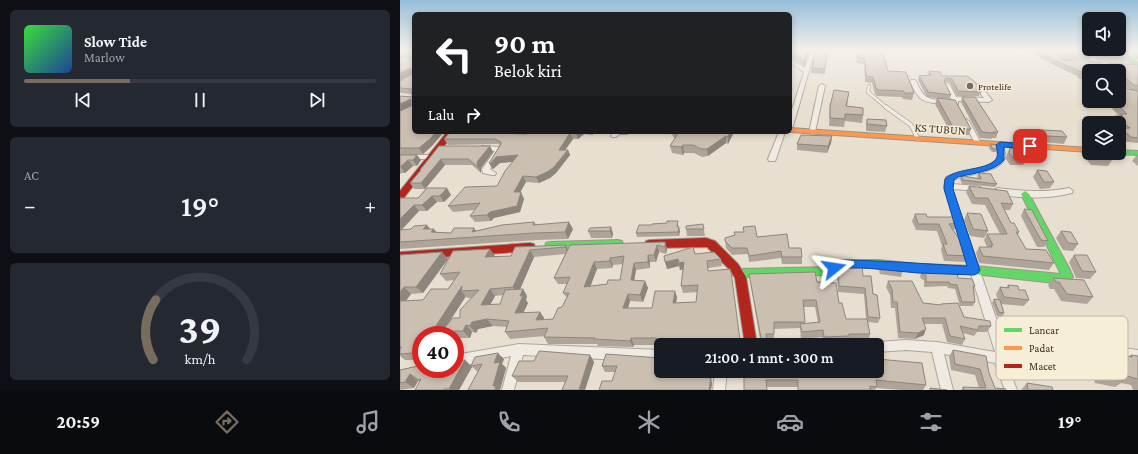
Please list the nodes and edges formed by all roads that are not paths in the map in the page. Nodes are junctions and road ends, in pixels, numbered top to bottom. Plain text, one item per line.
1 (802, 68) edge
2 (806, 71) joint
3 (913, 81) dead end
4 (947, 85) edge
5 (977, 85) edge
6 (822, 86) dead end
7 (869, 86) dead end
8 (958, 106) junction
9 (792, 119) edge
10 (792, 130) edge
11 (812, 132) junction
12 (450, 134) edge
13 (781, 134) edge
14 (918, 140) junction
15 (978, 143) junction
16 (1000, 145) junction
17 (475, 148) edge
18 (1082, 150) edge
19 (438, 151) junction
20 (1126, 152) edge
21 (1138, 153) edge
22 (400, 157) edge
23 (772, 159) dead end
24 (492, 173) dead end
25 (948, 186) junction
26 (1070, 191) dead end
27 (1025, 194) junction
28 (400, 197) edge
29 (400, 256) edge
30 (974, 270) junction
31 (738, 273) junction
32 (995, 334) joint
33 (996, 337) edge
34 (750, 338) edge
35 (884, 347) edge
36 (937, 347) junction
37 (519, 349) junction
38 (1128, 354) edge
39 (654, 356) edge
40 (1138, 356) edge
41 (996, 358) edge
42 (464, 359) edge
43 (720, 378) edge
44 (1007, 380) edge
45 (508, 390) edge
46 (719, 390) edge
47 (947, 390) edge
48 (1011, 390) edge

1 - 2 street
2 - 9 street
3 - 8 street
4 - 8 street
5 - 8 street
6 - 11 street
7 - 14 lane
8 - 15 street
10 - 11 street, KS TUBUN
11 - 14 street, KS TUBUN
12 - 19 street
13 - 23 street
14 - 15 street, KS TUBUN
15 - 16 street, KS TUBUN
16 - 18 street, KS TUBUN
16 - 25 street
17 - 24 street
19 - 22 street
19 - 28 street
20 - 21 street
25 - 27 street
25 - 30 street
26 - 27 street
27 - 30 street
29 - 31 street
30 - 31 street
30 - 32 street
31 - 34 street
32 - 33 street
35 - 36 street
36 - 41 street
36 - 47 street
37 - 39 street
37 - 42 street
37 - 45 street
38 - 40 street
43 - 46 street
44 - 48 street

